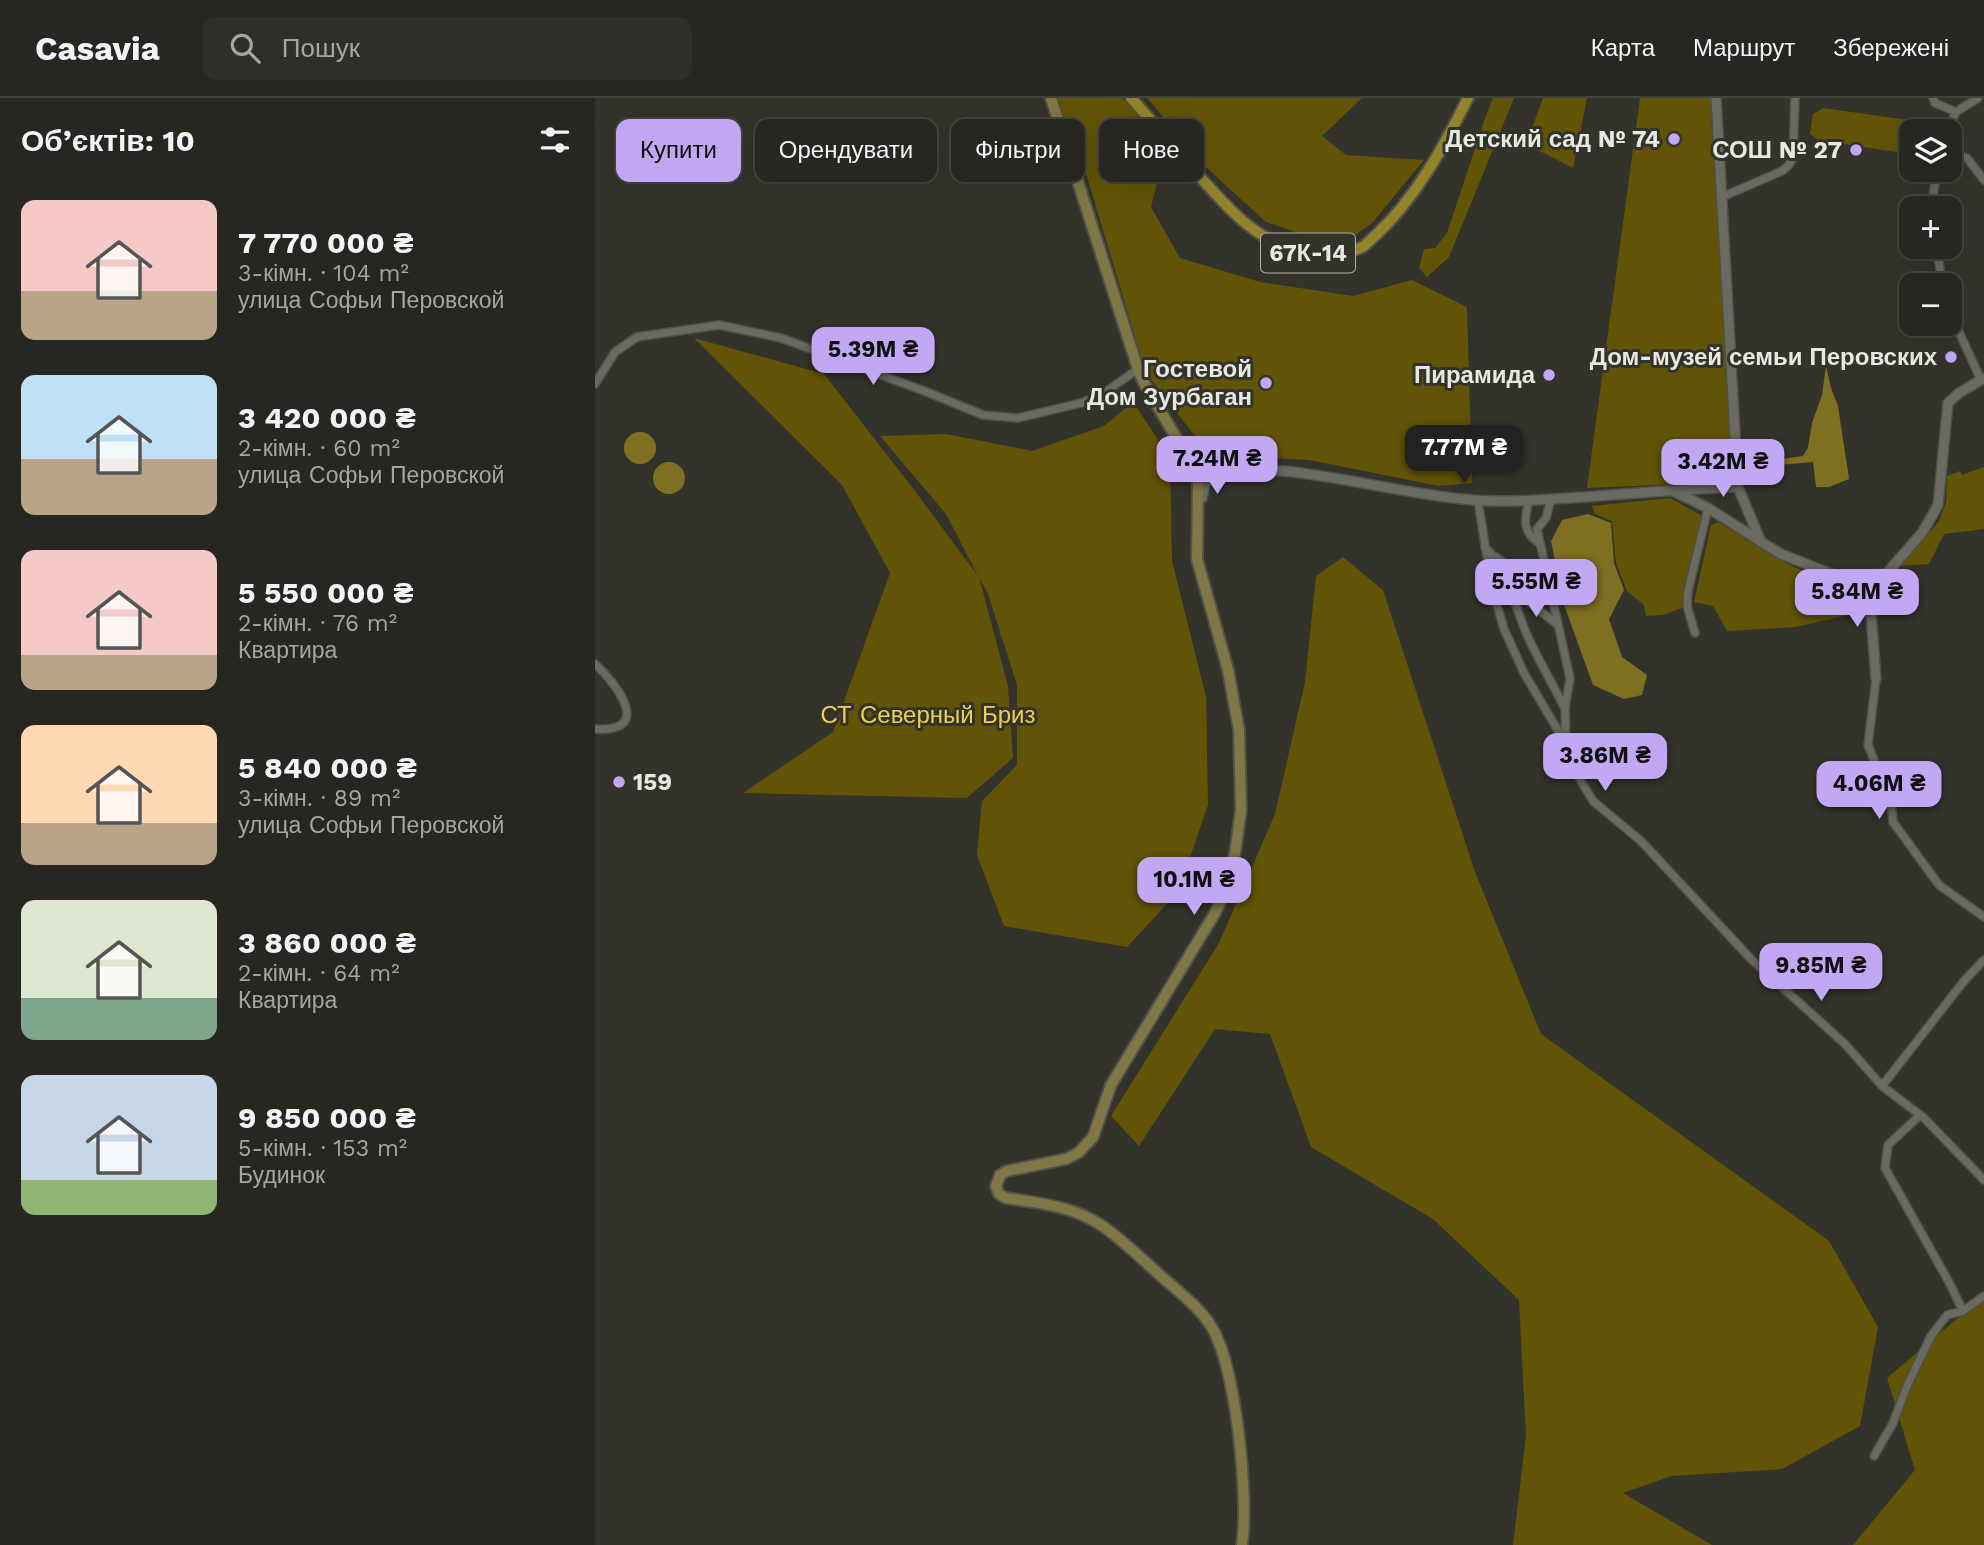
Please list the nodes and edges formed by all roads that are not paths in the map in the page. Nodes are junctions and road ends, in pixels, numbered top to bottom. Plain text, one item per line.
1 (1051, 98) edge
2 (1131, 98) edge
3 (1468, 98) edge
4 (1716, 98) edge
5 (1795, 98) edge
6 (1933, 98) edge
7 (1978, 98) edge
8 (1956, 112) junction
9 (1953, 119) edge
10 (1962, 156) edge
11 (1984, 180) edge
12 (1722, 197) junction
13 (1961, 336) edge
14 (1138, 369) junction
15 (1982, 379) edge
16 (595, 384) edge
17 (1184, 451) junction
18 (1222, 468) junction
19 (1194, 473) junction
20 (1738, 487) junction
21 (1668, 490) junction
22 (1551, 499) junction
23 (1478, 501) junction
24 (1529, 501) junction
25 (1708, 508) junction
26 (1199, 514) junction
27 (1761, 542) junction
28 (1540, 544) junction
29 (1485, 547) junction
30 (1868, 576) junction
31 (1511, 588) junction
32 (1559, 625) junction
33 (1695, 633) dead end
34 (595, 664) edge
35 (1875, 679) joint
36 (1565, 708) junction
37 (595, 729) edge
38 (1566, 744) junction
39 (1984, 916) edge
40 (1984, 960) edge
41 (1882, 1086) junction
42 (1918, 1117) dead end
43 (1984, 1180) edge
44 (1984, 1296) edge
45 (1963, 1311) junction
46 (1874, 1456) dead end
47 (1242, 1545) edge

1 - 14 main road
2 - 3 main road, 67К-14
4 - 12 street
5 - 12 street
6 - 8 street
7 - 8 street
8 - 9 street
10 - 11 street
12 - 20 street
13 - 15 street
14 - 16 street
14 - 17 main road
15 - 30 street
17 - 18 street
17 - 19 main road
18 - 19 street
18 - 23 street
18 - 26 street
19 - 26 main road
20 - 21 street
20 - 27 street
21 - 22 street
21 - 25 street
22 - 24 street
22 - 28 street
23 - 24 street
23 - 29 street
24 - 28 street
25 - 27 street
25 - 33 street
26 - 47 main road
27 - 30 street
28 - 32 street
29 - 31 street
29 - 38 street
30 - 35 street
31 - 32 street
31 - 36 street
32 - 36 street
34 - 37 street
35 - 39 street
36 - 38 street
38 - 41 street
40 - 41 street
41 - 43 street
42 - 45 street
44 - 45 street
45 - 46 street

